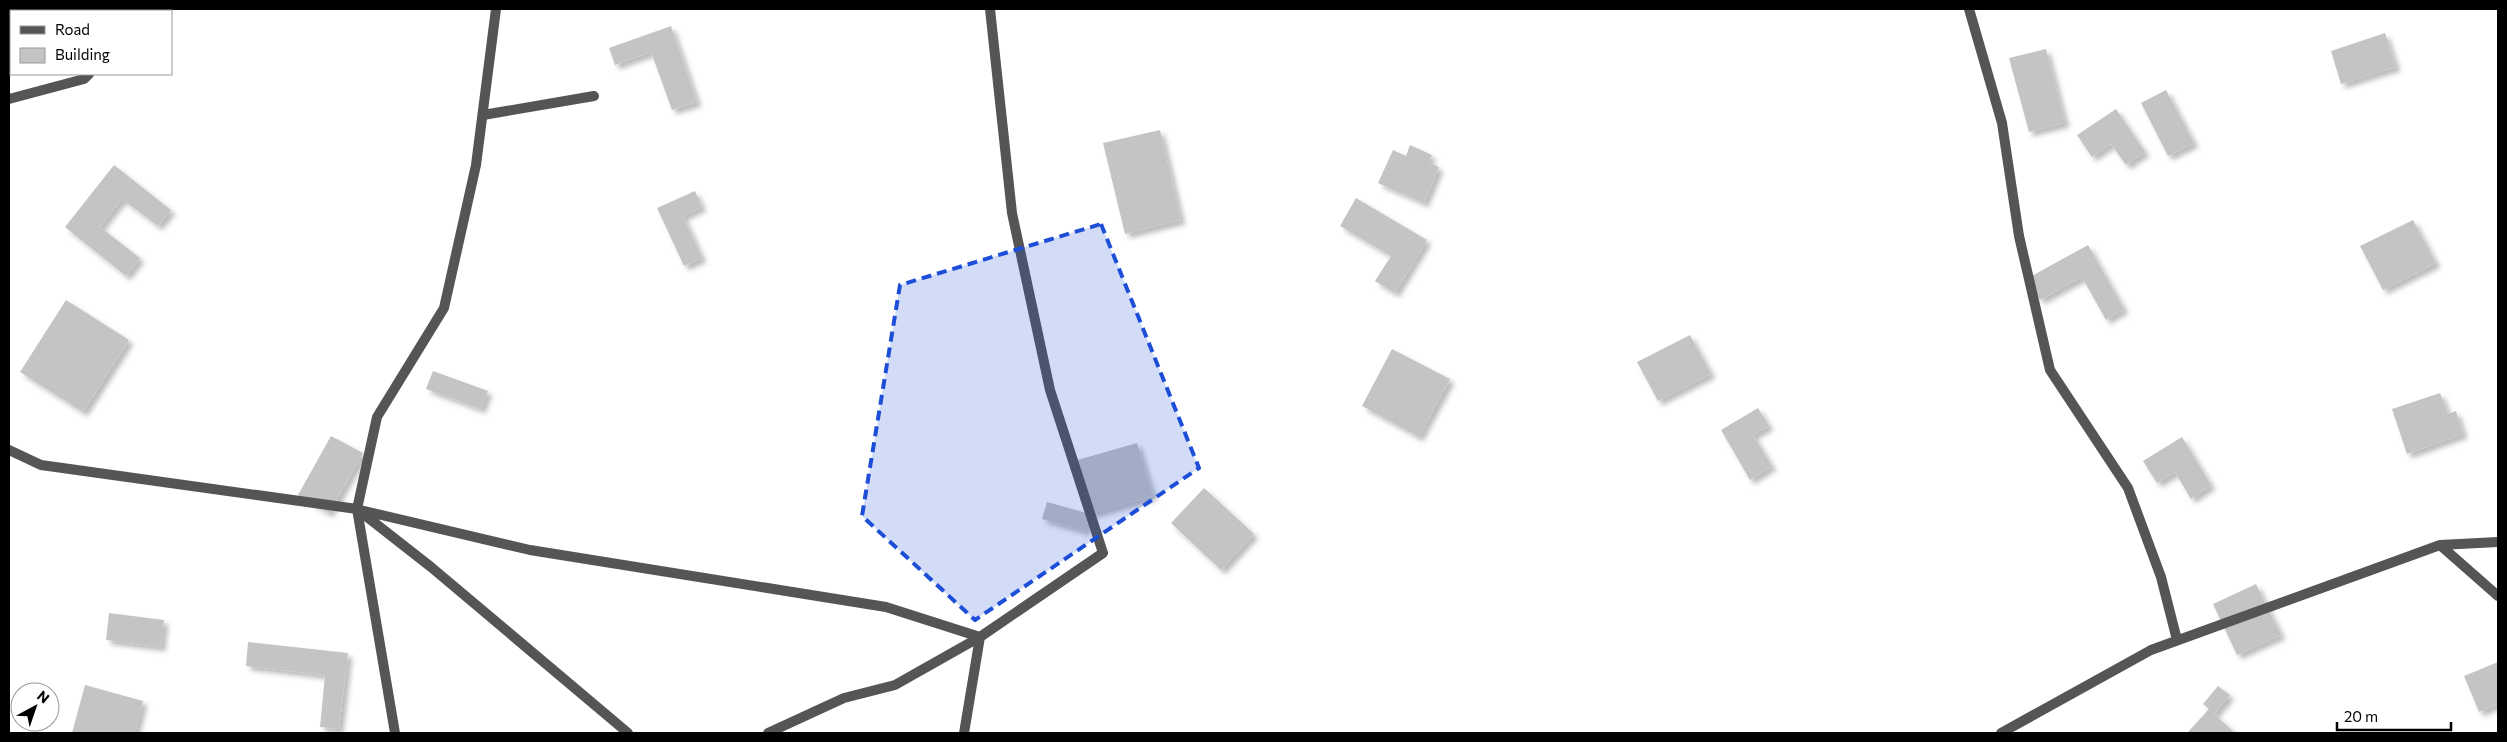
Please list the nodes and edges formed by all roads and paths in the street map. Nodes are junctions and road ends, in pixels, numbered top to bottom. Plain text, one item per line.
1 (496, 9) edge
2 (990, 9) edge
3 (1969, 9) edge
4 (88, 75) edge
5 (594, 96) dead end
6 (9, 99) edge
7 (482, 115) junction
8 (9, 450) edge
9 (357, 509) junction
10 (2498, 542) edge
11 (2440, 545) junction
12 (2498, 596) edge
13 (980, 637) junction
14 (2177, 640) junction
15 (395, 733) edge
16 (628, 733) edge
17 (768, 733) edge
18 (964, 733) edge
19 (2001, 733) edge

1 - 7 street
2 - 13 street
3 - 14 street
4 - 6 street
5 - 7 street
7 - 9 street
8 - 9 street
9 - 13 street
9 - 15 street
9 - 16 street
10 - 11 street
11 - 12 street
11 - 14 street
13 - 17 street
13 - 18 street
14 - 19 street

